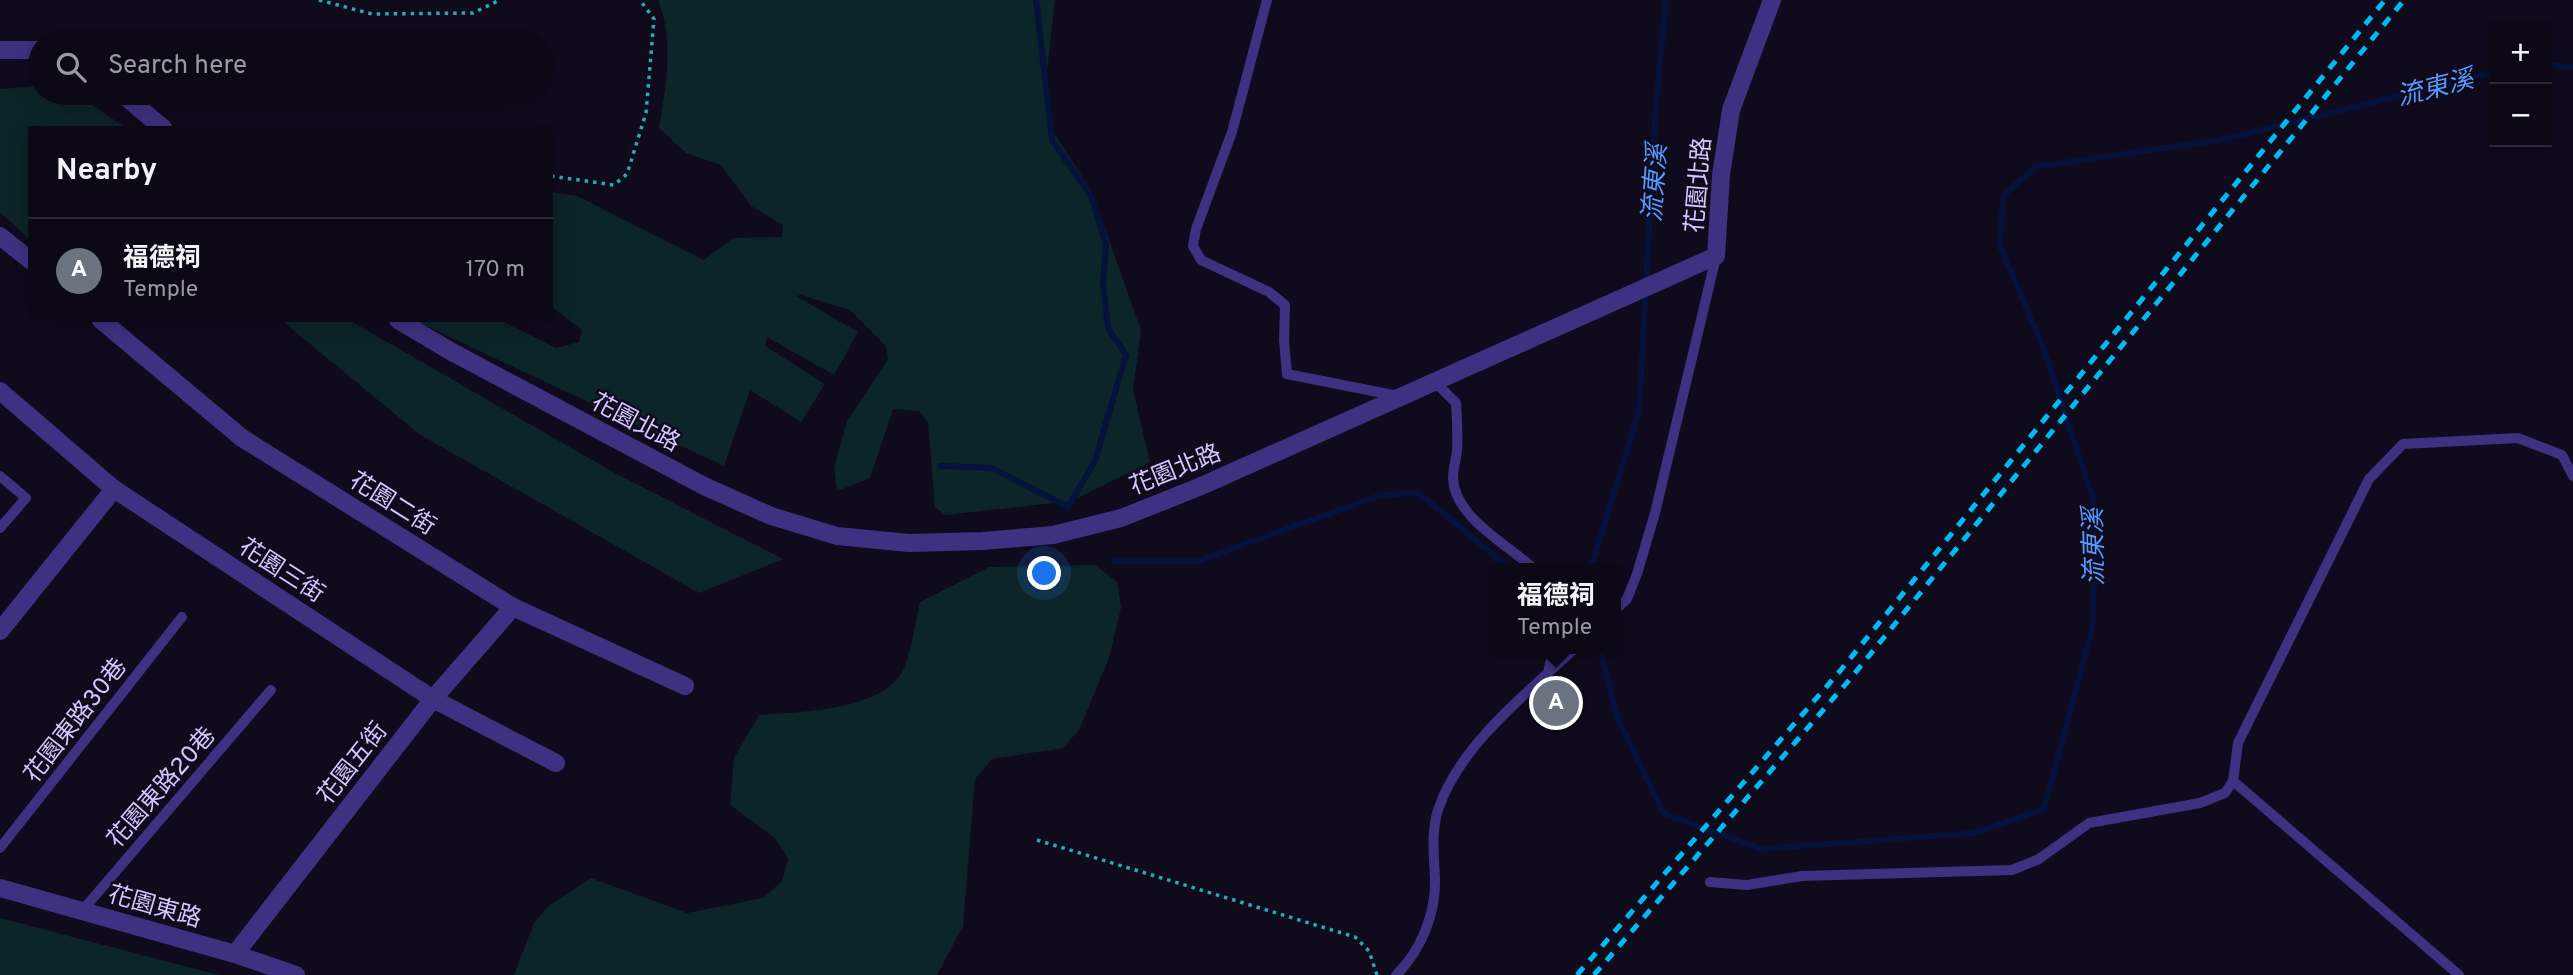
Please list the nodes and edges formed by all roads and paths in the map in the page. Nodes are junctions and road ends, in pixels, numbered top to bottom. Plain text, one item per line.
1 (319, 0) edge
2 (500, 0) edge
3 (639, 0) edge
4 (1267, 0) edge
5 (1772, 0) edge
6 (28, 50) edge
7 (0, 51) edge
8 (135, 105) edge
9 (161, 126) edge
10 (553, 176) edge
11 (0, 236) edge
12 (1715, 257) junction
13 (28, 258) edge
14 (103, 322) edge
15 (401, 322) edge
16 (1434, 381) junction
17 (0, 391) edge
18 (1400, 396) junction
19 (0, 476) edge
20 (2573, 476) edge
21 (114, 489) junction
22 (0, 528) edge
23 (1526, 563) edge
24 (1621, 604) edge
25 (513, 607) junction
26 (182, 617) dead end
27 (0, 631) edge
28 (1552, 654) edge
29 (1569, 654) edge
30 (1550, 671) junction
31 (685, 686) dead end
32 (271, 690) dead end
33 (433, 699) junction
34 (556, 763) dead end
35 (2233, 781) junction
36 (1037, 840) dead end
37 (0, 848) edge
38 (1710, 882) dead end
39 (0, 888) edge
40 (82, 911) junction
41 (235, 954) junction
42 (296, 975) edge
43 (1377, 975) edge
44 (1396, 975) edge
45 (2459, 975) edge

1 - 2 path
3 - 10 path
4 - 18 lane
5 - 12 street, 花園北路
6 - 7 street
8 - 9 street
11 - 13 street
12 - 16 street, 花園北路
12 - 24 lane
14 - 25 street, 花園二街
15 - 18 street, 花園北路
16 - 18 street, 花園北路
16 - 23 lane
17 - 21 street, 花園三街
19 - 22 lane
20 - 35 lane
21 - 27 street
21 - 33 street, 花園三街
25 - 31 street, 花園二街
25 - 33 street, 花園五街
26 - 37 lane, 花園東路30巷
28 - 30 lane
29 - 30 lane
30 - 44 lane
32 - 40 lane, 花園東路20巷
33 - 34 street, 花園三街
33 - 41 street, 花園五街
35 - 38 lane
35 - 45 lane
36 - 43 path
39 - 40 street, 花園東路
40 - 41 street, 花園東路
41 - 42 street, 花園東路

